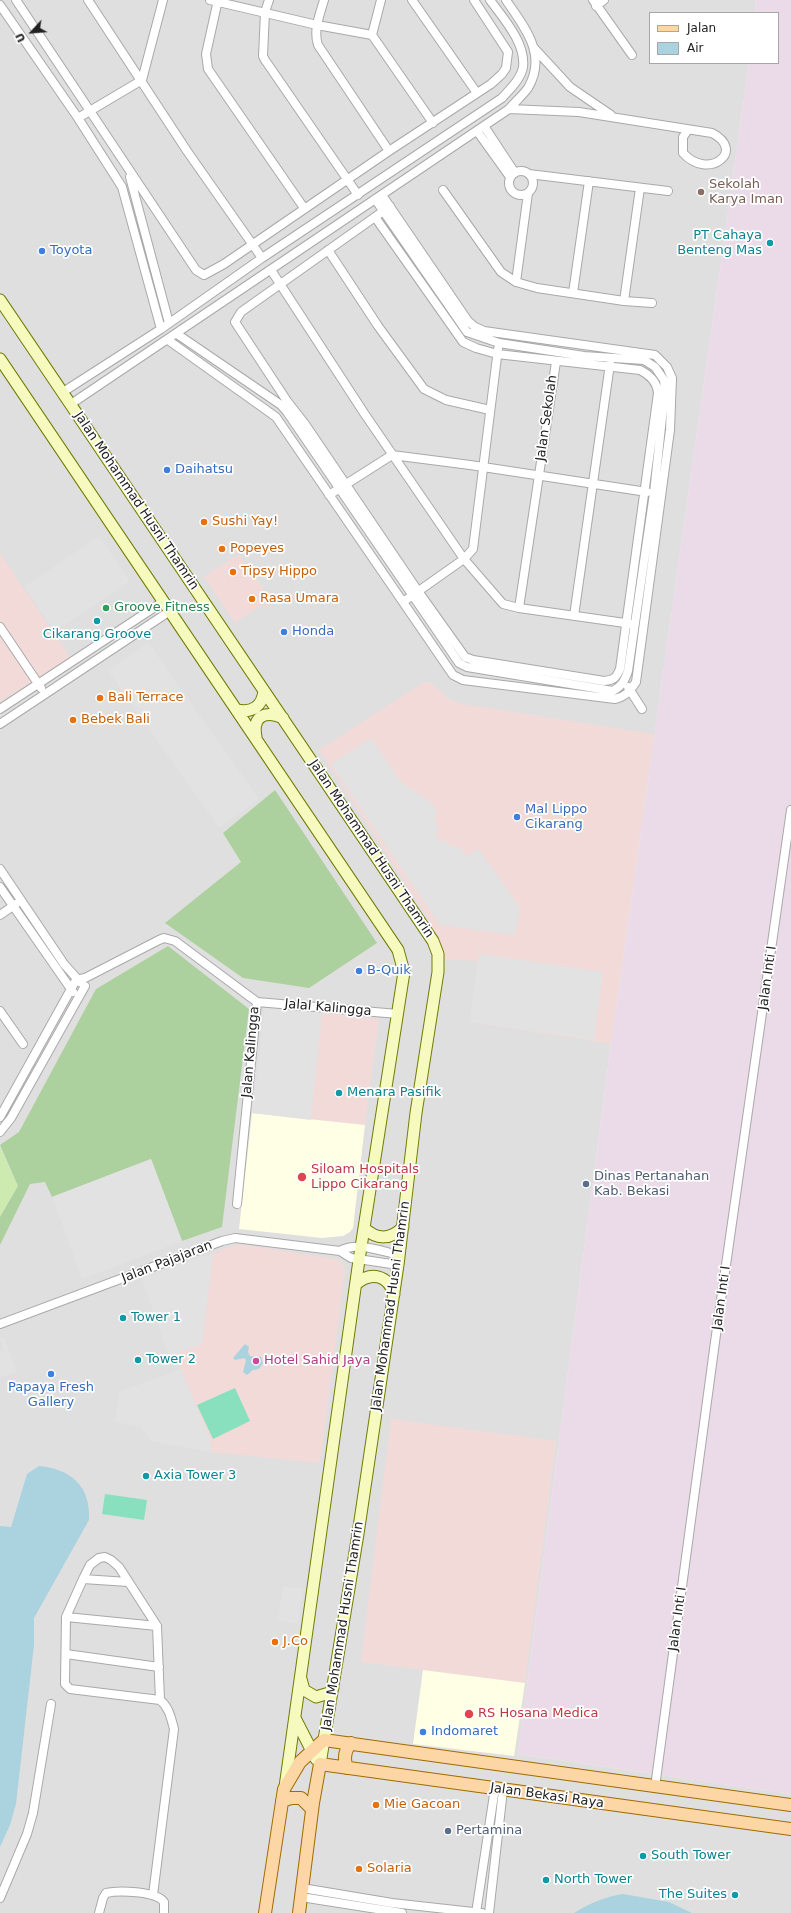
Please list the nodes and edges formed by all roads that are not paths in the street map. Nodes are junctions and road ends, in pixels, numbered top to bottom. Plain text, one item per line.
1 (16, 0) edge
2 (88, 0) edge
3 (163, 0) edge
4 (269, 0) edge
5 (324, 0) edge
6 (381, 0) edge
7 (412, 0) edge
8 (474, 0) edge
9 (490, 0) edge
10 (506, 0) edge
11 (604, 0) edge
12 (215, 1) edge
13 (594, 3) edge
14 (0, 5) edge
15 (265, 12) junction
16 (317, 25) junction
17 (372, 35) junction
18 (516, 38) junction
19 (504, 44) junction
20 (534, 48) junction
21 (632, 55) dead end
22 (142, 80) junction
23 (477, 93) junction
24 (509, 109) junction
25 (89, 110) junction
26 (613, 117) junction
27 (78, 118) junction
28 (433, 123) junction
29 (480, 129) junction
30 (688, 130) junction
31 (389, 151) junction
32 (416, 155) junction
33 (424, 166) junction
34 (128, 170) junction
35 (529, 174) junction
36 (513, 175) junction
37 (347, 179) junction
38 (589, 181) junction
39 (640, 188) junction
40 (443, 190) dead end
41 (668, 191) dead end
42 (528, 194) junction
43 (358, 195) junction
44 (378, 197) junction
45 (304, 208) junction
46 (387, 209) junction
47 (375, 217) junction
48 (252, 245) junction
49 (278, 248) junction
50 (328, 250) junction
51 (262, 258) junction
52 (421, 259) junction
53 (286, 260) junction
54 (271, 270) junction
55 (516, 282) junction
56 (281, 284) junction
57 (573, 293) junction
58 (0, 300) edge
59 (624, 301) junction
60 (652, 303) dead end
61 (451, 310) junction
62 (444, 316) junction
63 (169, 323) junction
64 (161, 329) junction
65 (502, 333) junction
66 (177, 334) junction
67 (168, 340) junction
68 (499, 343) junction
69 (586, 346) junction
70 (127, 351) junction
71 (497, 354) junction
72 (584, 356) junction
73 (611, 358) junction
74 (0, 359) edge
75 (134, 362) junction
76 (556, 362) junction
77 (609, 368) junction
78 (63, 392) junction
79 (71, 404) junction
80 (287, 407) junction
81 (490, 410) junction
82 (661, 428) junction
83 (670, 430) junction
84 (392, 455) junction
85 (483, 467) junction
86 (539, 475) junction
87 (592, 483) junction
88 (343, 486) junction
89 (644, 492) junction
90 (654, 493) junction
91 (329, 495) junction
92 (649, 552) junction
93 (464, 559) junction
94 (415, 592) junction
95 (403, 602) junction
96 (167, 606) junction
97 (519, 608) junction
98 (574, 616) junction
99 (630, 624) junction
100 (0, 627) edge
101 (616, 678) junction
102 (624, 683) junction
103 (38, 684) junction
104 (264, 690) junction
105 (631, 690) junction
106 (45, 694) junction
107 (642, 709) dead end
108 (0, 710) edge
109 (237, 710) junction
110 (283, 718) junction
111 (0, 724) edge
112 (256, 738) junction
113 (791, 810) edge
114 (0, 868) edge
115 (0, 887) edge
116 (22, 900) junction
117 (13, 906) junction
118 (0, 915) edge
119 (83, 980) junction
120 (70, 991) junction
121 (79, 996) junction
122 (257, 1002) junction
123 (0, 1011) edge
124 (398, 1014) junction
125 (23, 1044) dead end
126 (0, 1117) edge
127 (0, 1132) edge
128 (237, 1204) dead end
129 (403, 1227) junction
130 (364, 1228) junction
131 (361, 1247) junction
132 (340, 1251) junction
133 (359, 1260) junction
134 (399, 1260) junction
135 (356, 1284) junction
136 (394, 1294) junction
137 (0, 1324) edge
138 (83, 1579) junction
139 (128, 1582) junction
140 (66, 1617) junction
141 (157, 1626) junction
142 (66, 1654) junction
143 (159, 1667) junction
144 (301, 1677) junction
145 (333, 1688) junction
146 (160, 1700) junction
147 (51, 1704) dead end
148 (295, 1718) junction
149 (324, 1740) junction
150 (351, 1743) junction
151 (311, 1751) junction
152 (320, 1764) junction
153 (347, 1768) junction
154 (655, 1787) junction
155 (499, 1789) junction
156 (283, 1795) junction
157 (791, 1805) edge
158 (312, 1809) junction
159 (791, 1829) edge
160 (302, 1892) junction
161 (153, 1895) junction
162 (0, 1898) edge
163 (425, 1910) edge
164 (99, 1913) edge
165 (164, 1913) edge
166 (265, 1913) edge
167 (299, 1913) edge
168 (402, 1913) edge
169 (478, 1913) edge
170 (489, 1913) edge

1 - 25 street
2 - 22 street
3 - 22 street
4 - 15 street
5 - 16 street
6 - 17 street
7 - 23 street
8 - 19 street
9 - 18 street
10 - 20 street
11 - 13 street
12 - 15 street
12 - 45 street
13 - 21 street
14 - 27 street
15 - 16 street
15 - 37 street
16 - 17 street
16 - 31 street
17 - 28 street
18 - 19 street
18 - 32 street
19 - 23 street
20 - 24 street
20 - 26 street
22 - 25 street
22 - 48 street
23 - 28 street
24 - 26 street
24 - 29 street
25 - 27 street
25 - 34 street
26 - 30 street
27 - 64 street
28 - 31 street
29 - 33 street
29 - 36 street
30 - 30 street
31 - 37 street
32 - 33 street
32 - 43 street
33 - 44 street
34 - 48 street
34 - 63 street
35 - 36 street
35 - 38 street
35 - 42 street
36 - 42 street
37 - 43 street
37 - 45 street
38 - 39 street
38 - 57 street
39 - 41 street
39 - 59 street
40 - 55 street
42 - 55 street
43 - 49 street
44 - 46 street
44 - 53 street
45 - 48 street
46 - 47 street
46 - 52 street
47 - 50 street
47 - 62 street
48 - 51 street
49 - 51 street
49 - 53 street
50 - 56 street
50 - 81 street
51 - 63 street
52 - 61 street
52 - 65 street
53 - 54 street
54 - 56 street
54 - 66 street
55 - 57 street
56 - 80 street
56 - 84 street
57 - 59 street
58 - 78 street, Jalan Mohammad Husni Thamrin
59 - 60 street
61 - 62 street
61 - 68 street
62 - 71 street
63 - 64 street
64 - 70 street
65 - 68 street
65 - 69 street
66 - 67 street
66 - 80 street
67 - 75 street
67 - 91 street
68 - 71 street
68 - 72 street
69 - 72 street
69 - 83 street
70 - 75 street
70 - 78 street
71 - 76 street
71 - 81 street
72 - 73 street
73 - 77 street
73 - 82 street
74 - 96 street
75 - 79 street
76 - 77 street
76 - 86 street, Jalan Sekolah
77 - 87 street
77 - 89 street
78 - 79 street, Jalan Mohammad Husni Thamrin
79 - 104 street, Jalan Mohammad Husni Thamrin
80 - 88 street
81 - 85 street
82 - 83 street
82 - 90 street
83 - 92 street
84 - 85 street
84 - 88 street
84 - 93 street
85 - 86 street
85 - 93 street
86 - 87 street
86 - 97 street, Jalan Sekolah
87 - 89 street
87 - 98 street
88 - 91 street
88 - 94 street
89 - 90 street
89 - 99 street
90 - 92 street
91 - 95 street
92 - 99 street
92 - 105 street
93 - 94 street
93 - 97 street
94 - 95 street
94 - 101 street
94 - 102 street
95 - 105 street
96 - 103 street
96 - 106 street
96 - 109 street
97 - 98 street
98 - 99 street
99 - 101 street
99 - 102 street
100 - 103 street
101 - 102 street
102 - 105 street
103 - 106 street
103 - 108 street
104 - 109 street
104 - 110 street, Jalan Mohammad Husni Thamrin
105 - 107 street
106 - 111 street
109 - 112 street
110 - 112 street
110 - 129 street, Jalan Mohammad Husni Thamrin
112 - 124 street
113 - 154 street, Jalan Inti I
114 - 116 street
115 - 117 street
116 - 117 street
116 - 119 street
117 - 118 street
117 - 120 street
119 - 120 street
119 - 121 street
119 - 122 street, Jalan Kalingga
120 - 121 street
120 - 126 street
121 - 127 street
122 - 124 street, Jalal Kalingga
122 - 128 street, Jalan Kalingga
123 - 125 street
124 - 130 street
129 - 130 street
129 - 134 street, Jalan Mohammad Husni Thamrin
130 - 131 street
131 - 132 street, Jalan Pajajaran
131 - 133 street
131 - 134 street, Jalan Pajajaran
132 - 133 street, Jalan Pajajaran
132 - 137 street, Jalan Pajajaran
133 - 134 street, Jalan Pajajaran
133 - 135 street
134 - 136 street, Jalan Mohammad Husni Thamrin
135 - 136 street
135 - 144 street
136 - 145 street, Jalan Mohammad Husni Thamrin
138 - 139 street
138 - 139 street
138 - 140 street
139 - 141 street
140 - 141 street
140 - 142 street
141 - 143 street
142 - 143 street
142 - 146 street
143 - 146 street
144 - 145 street
144 - 148 street
145 - 149 street, Jalan Mohammad Husni Thamrin
146 - 161 street
147 - 162 street
148 - 151 street
148 - 156 street
149 - 150 main road, Jalan Bekasi Raya
149 - 151 main road
149 - 152 street, Jalan Mohammad Husni Thamrin
150 - 153 main road
150 - 154 main road, Jalan Bekasi Raya
151 - 152 street
151 - 156 main road
152 - 153 main road, Jalan Bekasi Raya
152 - 158 main road, Jalan Mohammad Husni Thamrin
153 - 155 main road, Jalan Bekasi Raya
154 - 157 main road, Jalan Bekasi Raya
155 - 159 main road, Jalan Bekasi Raya
155 - 169 street
155 - 170 street
156 - 158 main road
156 - 166 main road
158 - 160 main road, Jalan Mohammad Husni Thamrin
160 - 163 street
160 - 167 main road, Jalan Mohammad Husni Thamrin
160 - 168 street
161 - 164 street
161 - 165 street
163 - 169 street

